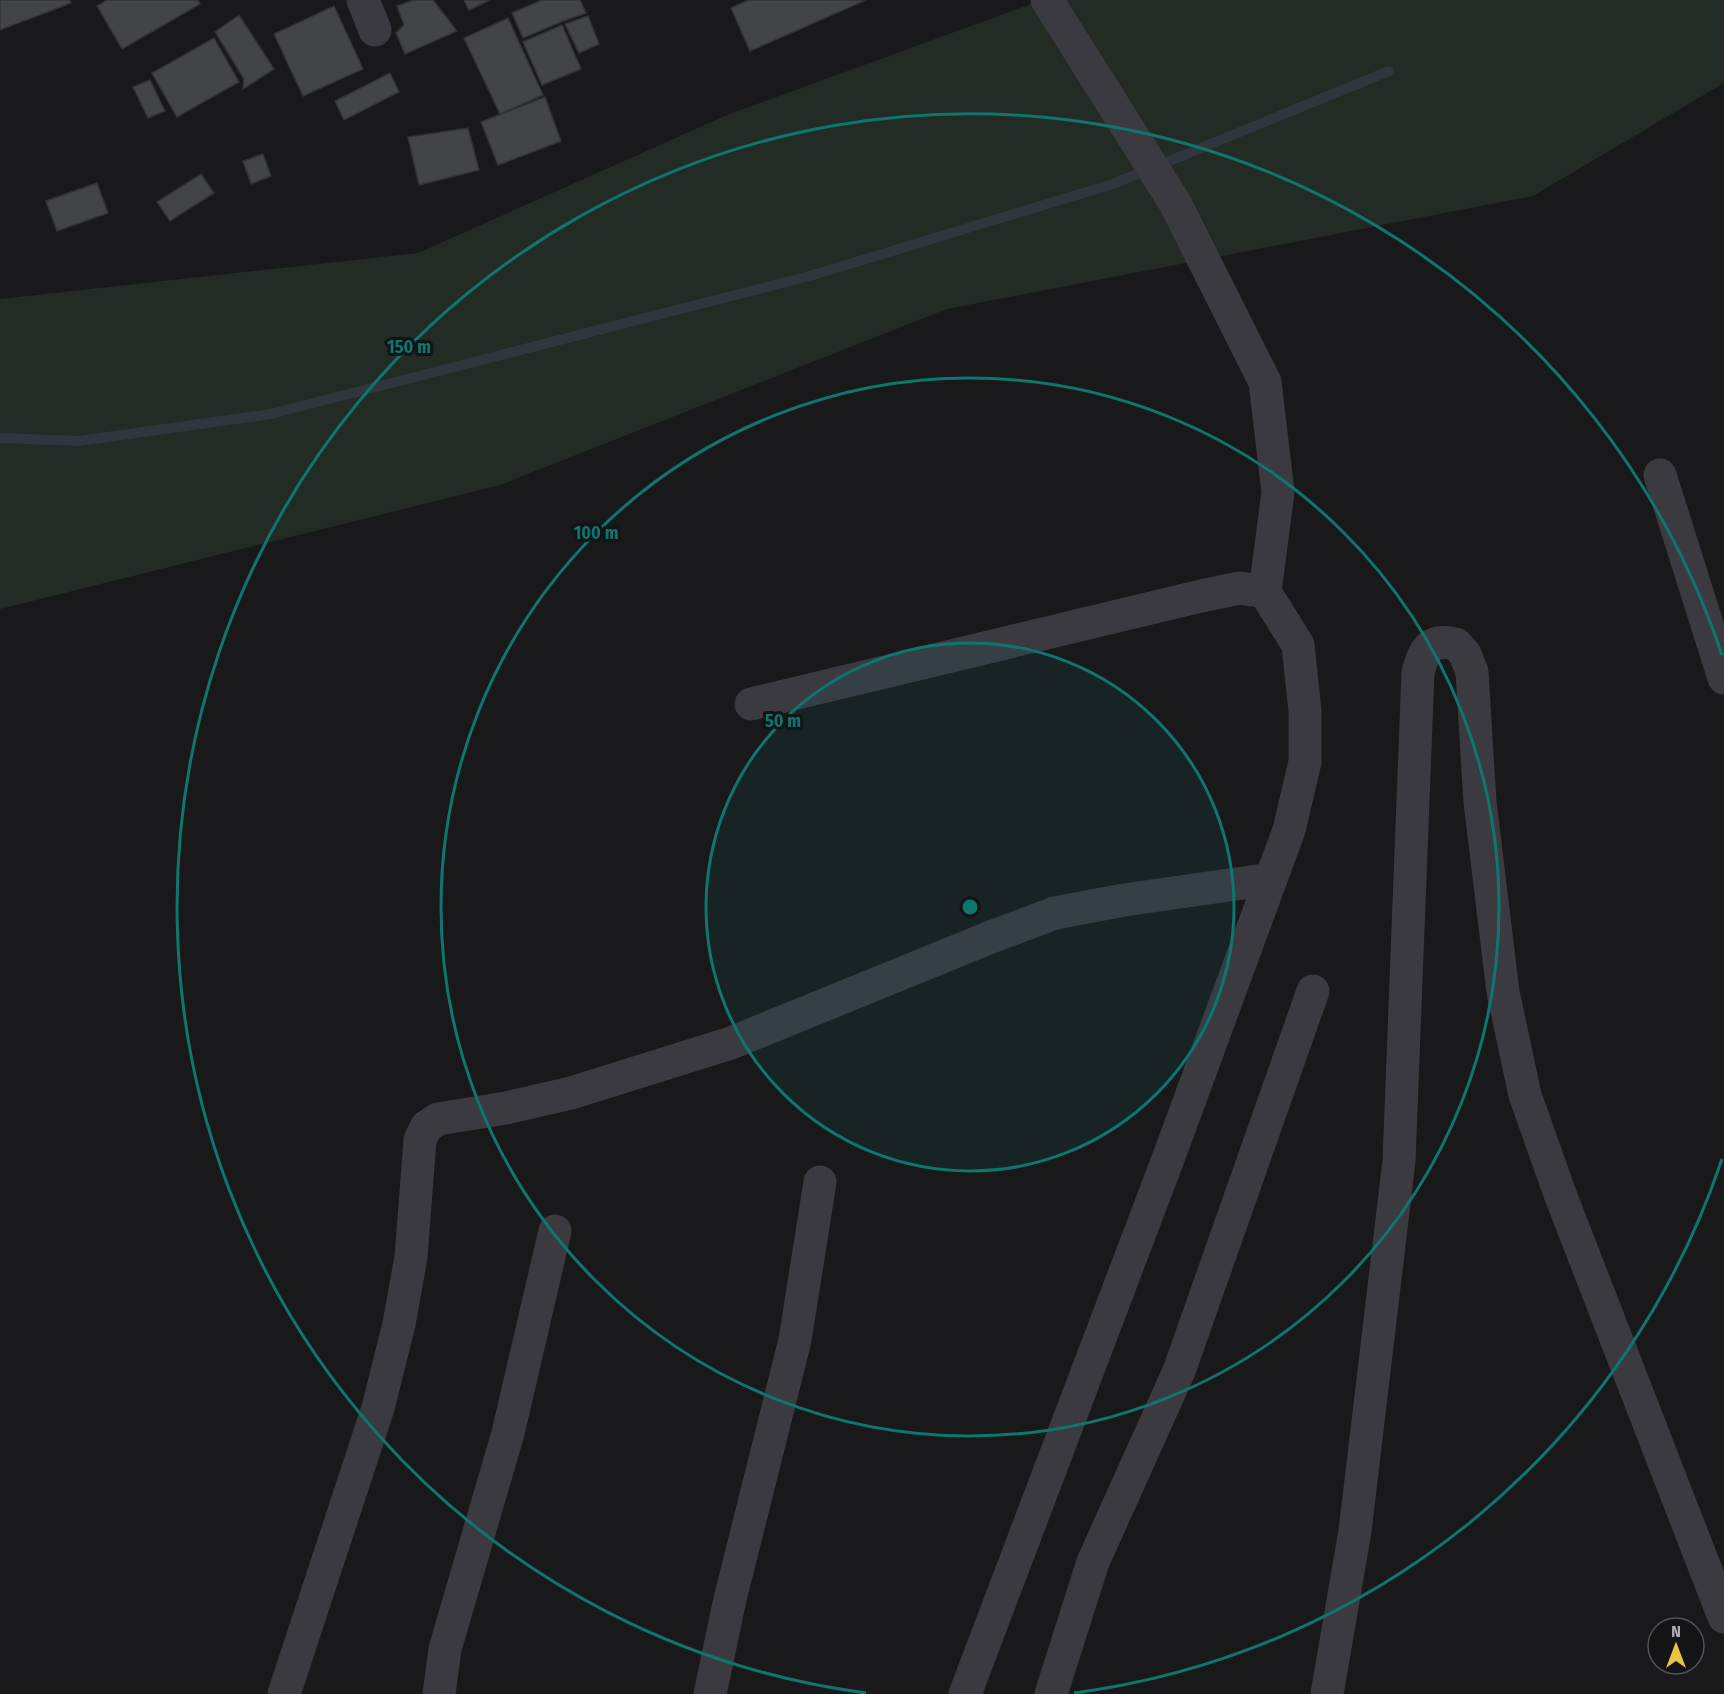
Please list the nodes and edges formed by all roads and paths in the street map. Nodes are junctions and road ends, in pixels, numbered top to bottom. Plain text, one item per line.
1 (363, 0) edge
2 (1047, 0) edge
3 (375, 30) dead end
4 (1660, 475) dead end
5 (1265, 592) junction
6 (1724, 678) edge
7 (751, 704) dead end
8 (1271, 879) junction
9 (1313, 991) dead end
10 (820, 1182) dead end
11 (555, 1231) dead end
12 (1717, 1577) edge
13 (1724, 1617) edge
14 (284, 1694) edge
15 (439, 1694) edge
16 (710, 1694) edge
17 (965, 1694) edge
18 (1051, 1694) edge
19 (1328, 1694) edge

1 - 3 street
2 - 5 street
4 - 6 street
5 - 7 street
5 - 8 street
8 - 14 street
8 - 17 street
9 - 18 street
10 - 16 street
11 - 15 street
12 - 13 street
12 - 19 street

